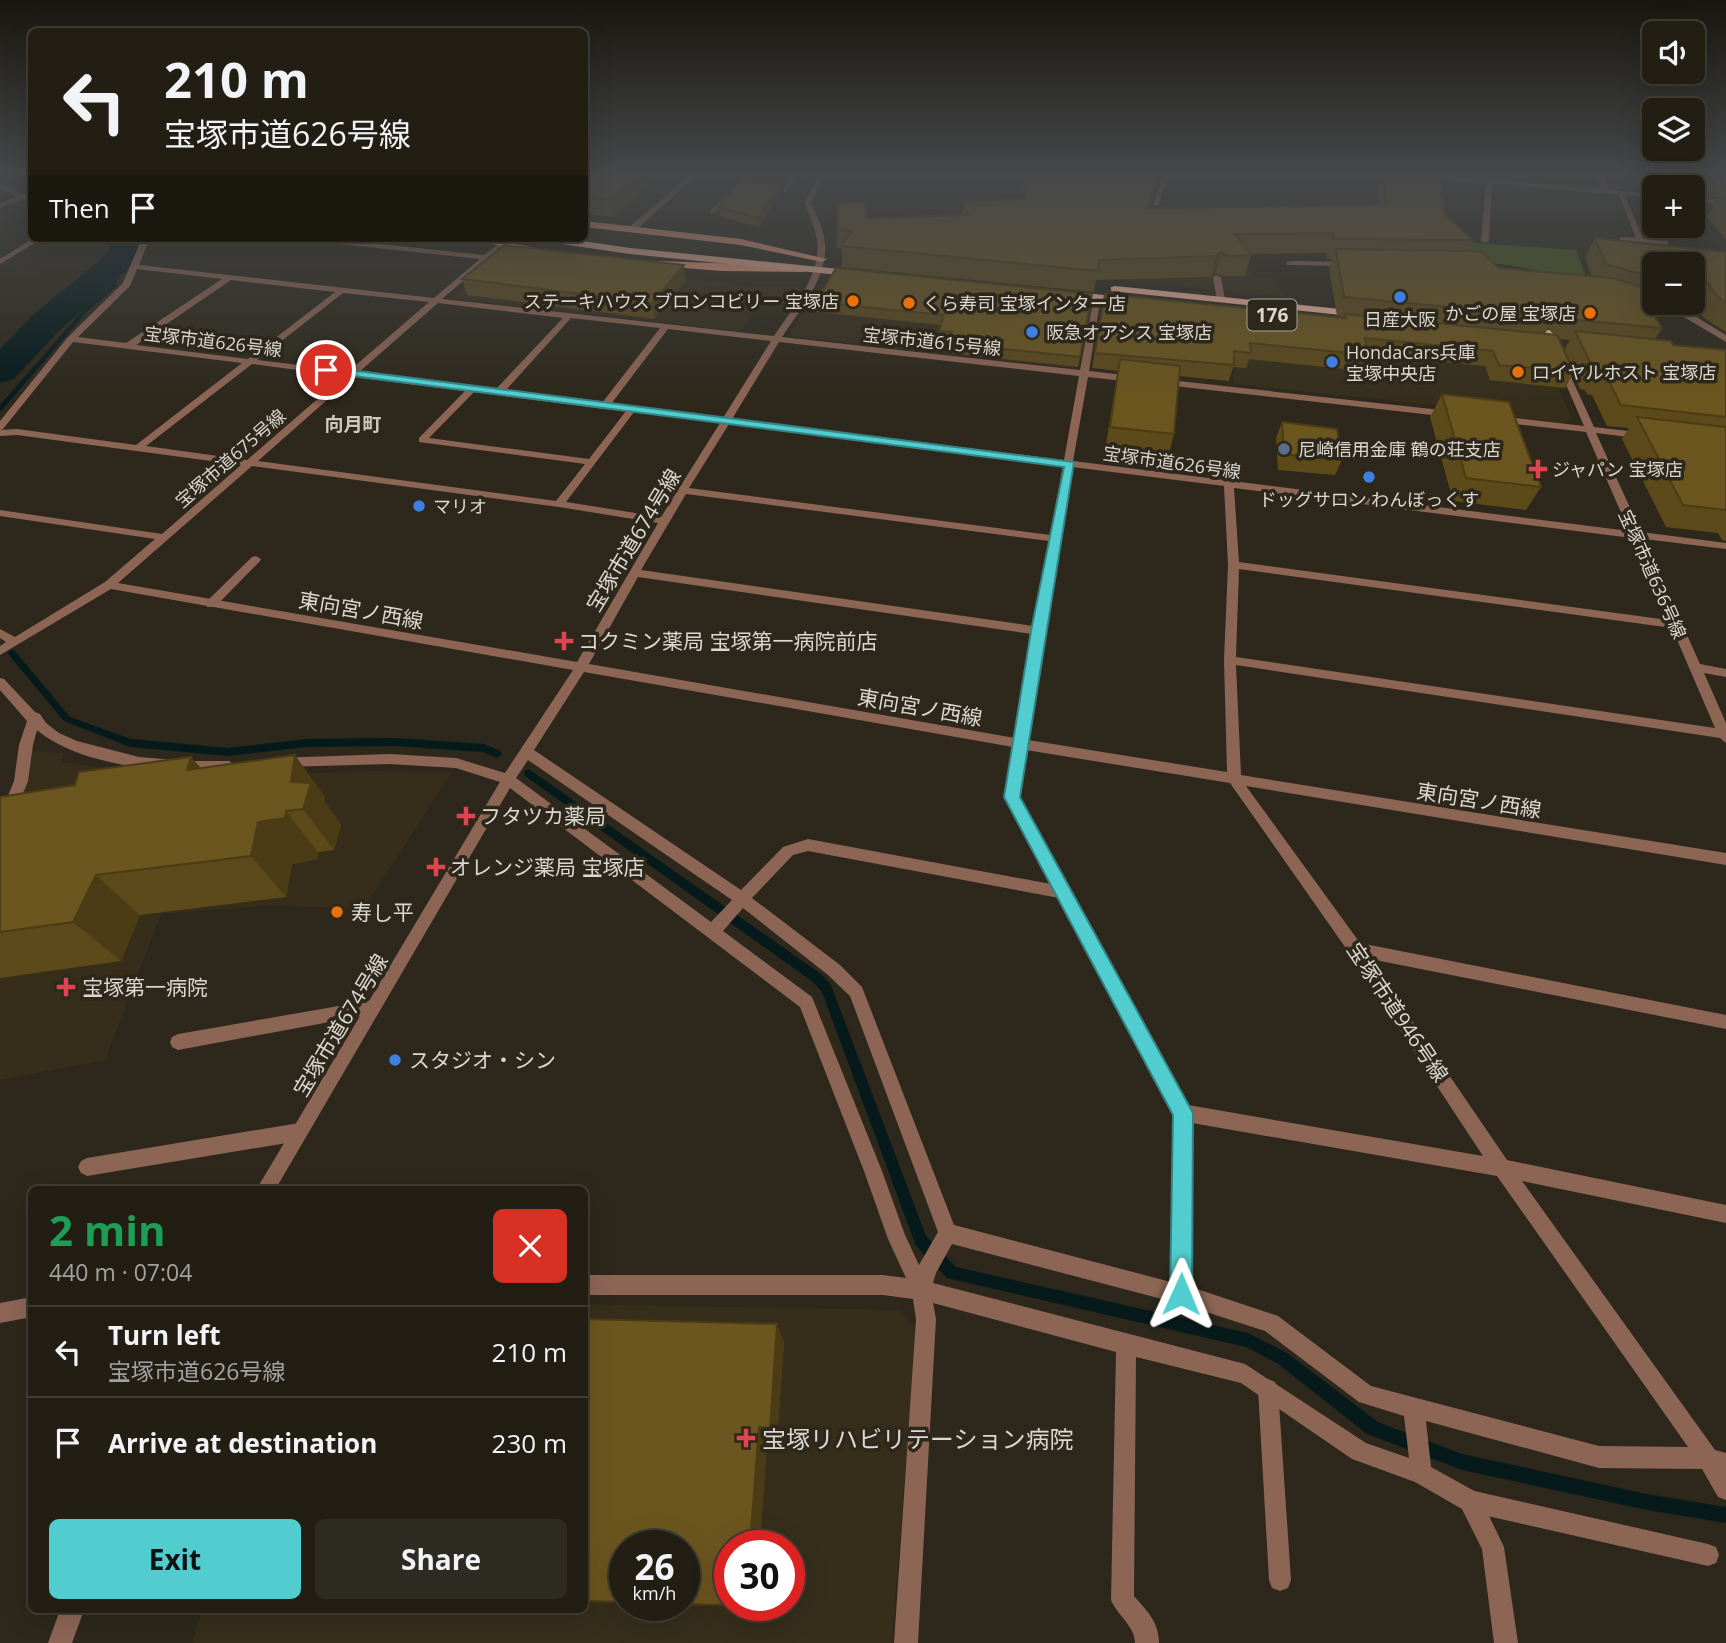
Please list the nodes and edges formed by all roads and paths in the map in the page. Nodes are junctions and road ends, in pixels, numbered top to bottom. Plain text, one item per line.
1 (20, 250) edge
2 (142, 250) edge
3 (414, 250) edge
4 (494, 250) edge
5 (541, 250) edge
6 (622, 250) edge
7 (707, 250) edge
8 (769, 250) edge
9 (822, 250) edge
10 (550, 251) edge
11 (485, 257) junction
12 (600, 258) edge
13 (0, 262) edge
14 (864, 263) edge
15 (1290, 263) dead end
16 (820, 264) junction
17 (1357, 264) edge
18 (135, 267) junction
19 (872, 275) edge
20 (230, 277) junction
21 (1217, 277) edge
22 (342, 290) junction
23 (1098, 298) junction
24 (435, 299) junction
25 (1222, 300) junction
26 (1628, 301) edge
27 (570, 314) junction
28 (667, 325) junction
29 (1507, 329) edge
30 (1588, 337) edge
31 (71, 339) junction
32 (776, 339) junction
33 (1726, 339) edge
34 (1515, 340) edge
35 (1552, 343) junction
36 (128, 346) junction
37 (1580, 347) edge
38 (248, 361) junction
39 (352, 373) junction
40 (1086, 374) junction
41 (1141, 380) edge
42 (1154, 381) edge
43 (472, 388) junction
44 (499, 392) junction
45 (604, 406) junction
46 (632, 409) junction
47 (1454, 414) edge
48 (1481, 417) edge
49 (728, 422) junction
50 (0, 427) edge
51 (1588, 430) junction
52 (0, 433) edge
53 (1657, 438) edge
54 (138, 449) junction
55 (591, 462) junction
56 (248, 464) junction
57 (1070, 464) junction
58 (1229, 485) junction
59 (685, 491) junction
60 (559, 504) junction
61 (0, 513) edge
62 (664, 521) junction
63 (1636, 535) junction
64 (163, 537) junction
65 (1055, 539) junction
66 (1726, 546) edge
67 (256, 559) dead end
68 (1234, 565) junction
69 (635, 573) junction
70 (109, 585) junction
71 (211, 604) junction
72 (1676, 625) junction
73 (1038, 631) junction
74 (0, 633) edge
75 (15, 642) junction
76 (0, 651) edge
77 (1230, 660) junction
78 (581, 667) junction
79 (1697, 668) junction
80 (1726, 673) edge
81 (0, 682) edge
82 (35, 717) junction
83 (1725, 736) edge
84 (1021, 744) junction
85 (526, 752) junction
86 (267, 763) edge
87 (242, 765) edge
88 (508, 779) junction
89 (1234, 779) junction
90 (0, 833) edge
91 (1726, 859) edge
92 (1064, 893) junction
93 (727, 916) junction
94 (1356, 949) junction
95 (373, 1007) junction
96 (1726, 1022) edge
97 (178, 1042) dead end
98 (1183, 1113) junction
99 (299, 1132) junction
100 (87, 1167) dead end
101 (1502, 1168) junction
102 (267, 1186) edge
103 (1726, 1214) edge
104 (945, 1239) junction
105 (588, 1285) edge
106 (921, 1290) junction
107 (1181, 1294) junction
108 (28, 1308) edge
109 (0, 1313) edge
110 (1126, 1345) junction
111 (1268, 1389) junction
112 (1414, 1418) junction
113 (1717, 1461) edge
114 (1421, 1467) junction
115 (1726, 1489) edge
116 (1470, 1502) junction
117 (1708, 1555) dead end
118 (1280, 1580) dead end
119 (71, 1613) edge
120 (60, 1643) edge
121 (906, 1643) edge
122 (1147, 1643) edge
123 (1506, 1643) edge

1 - 13 street
2 - 18 street
3 - 11 street
4 - 11 street, 宝塚市道675号線
5 - 10 main road
6 - 16 highway
7 - 16 highway
8 - 16 main road
9 - 16 street
11 - 24 street, 宝塚市道675号線
12 - 16 main road
14 - 16 highway
15 - 17 street
16 - 19 highway
16 - 32 street, 宝塚市道674号線
18 - 20 street, 宝塚市道615号線
18 - 31 street
20 - 22 street, 宝塚市道615号線
20 - 36 street
21 - 25 street
22 - 24 street, 宝塚市道615号線
22 - 38 street
23 - 25 highway, 176
23 - 25 highway, 176
23 - 40 street
24 - 27 street, 宝塚市道615号線
24 - 39 street, 宝塚市道675号線
26 - 33 street
27 - 28 street, 宝塚市道615号線
27 - 44 street
28 - 32 street, 宝塚市道615号線
28 - 45 street
29 - 35 highway
30 - 35 highway
31 - 36 street, 宝塚市道626号線
31 - 50 street
32 - 40 street, 宝塚市道615号線
32 - 49 street, 宝塚市道674号線
34 - 35 highway
35 - 37 highway
35 - 51 street, 宝塚市道636号線
36 - 38 street, 宝塚市道626号線
38 - 39 street, 宝塚市道626号線
38 - 54 street
39 - 43 street, 宝塚市道626号線
39 - 56 street, 宝塚市道675号線
40 - 41 street, 宝塚市道615号線
40 - 57 street
42 - 47 street
43 - 44 street, 宝塚市道626号線
43 - 55 street
44 - 45 street, 宝塚市道626号線
45 - 46 street, 宝塚市道626号線
46 - 49 street, 宝塚市道626号線
46 - 55 street
48 - 51 street
49 - 57 street, 宝塚市道626号線
49 - 59 street, 宝塚市道674号線
51 - 53 street
51 - 63 street, 宝塚市道636号線
52 - 54 street
54 - 56 street
55 - 60 street
56 - 60 street
56 - 64 street, 宝塚市道675号線
57 - 58 street, 宝塚市道626号線
57 - 65 street
58 - 63 street, 宝塚市道626号線
58 - 68 street
59 - 62 street, 宝塚市道674号線
59 - 65 street
60 - 62 street
61 - 64 street
62 - 69 street, 宝塚市道674号線
63 - 66 street, 宝塚市道626号線
63 - 72 street, 宝塚市道636号線
64 - 70 street, 宝塚市道675号線
65 - 73 street
67 - 71 street
68 - 72 street
68 - 77 street
69 - 73 street
69 - 78 street, 宝塚市道674号線
70 - 71 street, 東向宮ノ西線
70 - 75 street, 宝塚市道675号線
71 - 78 street, 東向宮ノ西線
72 - 79 street, 宝塚市道636号線
73 - 84 street
74 - 75 street
75 - 76 street, 宝塚市道675号線
77 - 83 street
77 - 89 street
78 - 84 street, 東向宮ノ西線
78 - 85 street, 宝塚市道674号線
79 - 80 street
79 - 83 street, 宝塚市道636号線
81 - 82 street
82 - 87 street
82 - 90 street
84 - 89 street, 東向宮ノ西線
84 - 92 street
85 - 88 street, 宝塚市道674号線
85 - 93 street
86 - 88 street
88 - 93 street
88 - 95 street, 宝塚市道674号線
89 - 91 street, 東向宮ノ西線
89 - 94 street, 宝塚市道946号線
92 - 93 street
92 - 98 street
93 - 104 street
93 - 106 street
94 - 96 street
94 - 101 street, 宝塚市道946号線
95 - 97 street
95 - 99 street, 宝塚市道674号線
98 - 101 street
98 - 107 street
99 - 100 street
99 - 102 street, 宝塚市道674号線
101 - 103 street
101 - 113 street, 宝塚市道946号線
104 - 106 street
104 - 107 street
105 - 106 street
106 - 110 street
106 - 121 street
107 - 112 street
108 - 109 street
110 - 111 street
110 - 122 street
111 - 114 street
111 - 118 street
112 - 113 street
112 - 114 street
113 - 115 street, 宝塚市道946号線
114 - 116 street
116 - 117 street
116 - 123 street
119 - 120 street

